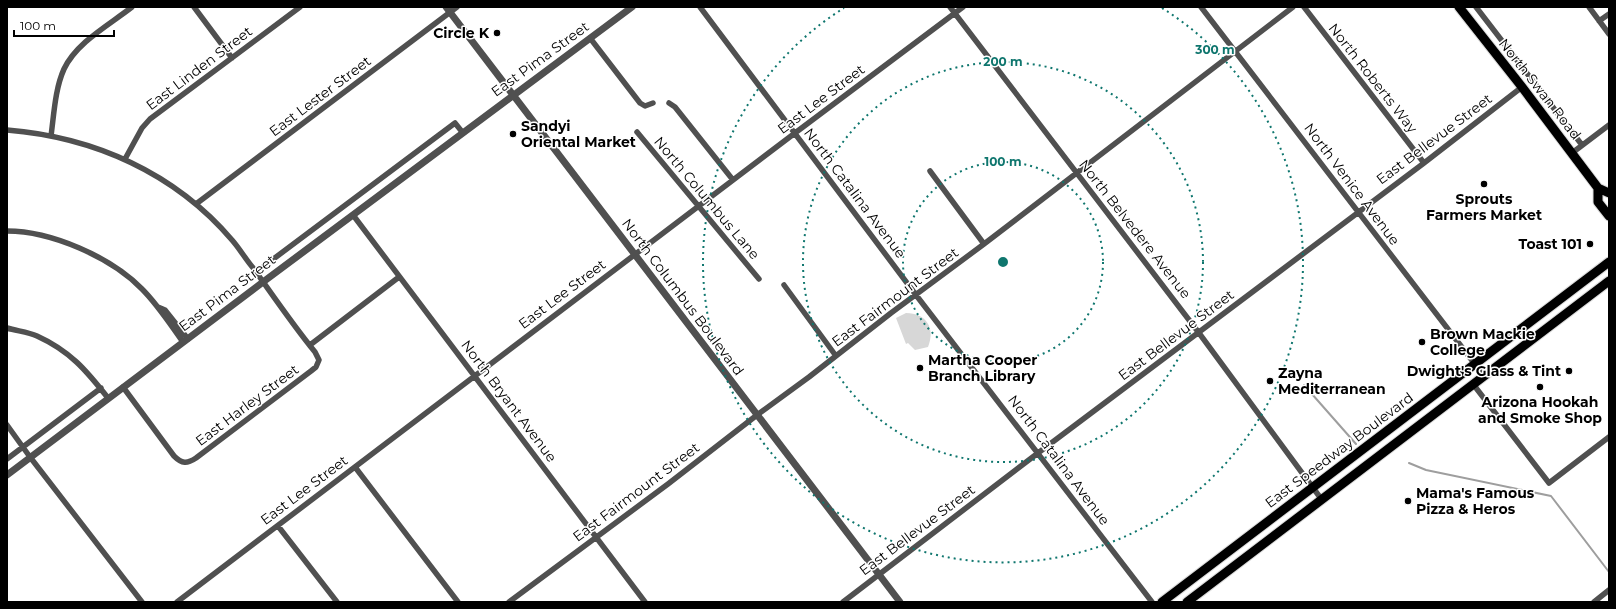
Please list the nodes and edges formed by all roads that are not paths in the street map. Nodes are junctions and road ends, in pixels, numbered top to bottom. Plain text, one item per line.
1 (132, 7) edge
2 (194, 7) edge
3 (300, 7) edge
4 (457, 7) edge
5 (632, 7) edge
6 (700, 7) edge
7 (950, 7) edge
8 (963, 7) edge
9 (1201, 7) edge
10 (1293, 7) edge
11 (1304, 7) edge
12 (1459, 7) edge
13 (1476, 7) edge
14 (1589, 7) edge
15 (448, 10) edge
16 (955, 13) junction
17 (1609, 14) edge
18 (1599, 21) junction
19 (1609, 34) edge
20 (590, 38) junction
21 (1236, 51) junction
22 (232, 58) junction
23 (1522, 87) junction
24 (514, 95) junction
25 (653, 103) dead end
26 (669, 103) dead end
27 (1609, 126) edge
28 (7, 130) edge
29 (637, 132) dead end
30 (463, 133) junction
31 (795, 133) junction
32 (51, 136) junction
33 (1582, 145) junction
34 (1572, 153) junction
35 (125, 159) junction
36 (1424, 163) junction
37 (930, 171) dead end
38 (1076, 173) junction
39 (733, 180) junction
40 (1598, 188) junction
41 (1609, 193) edge
42 (196, 204) junction
43 (699, 206) junction
44 (1358, 212) junction
45 (353, 215) junction
46 (1609, 216) edge
47 (7, 231) edge
48 (984, 244) junction
49 (635, 254) junction
50 (1609, 262) edge
51 (256, 272) junction
52 (399, 277) junction
53 (758, 279) dead end
54 (1609, 281) edge
55 (263, 282) junction
56 (784, 285) dead end
57 (916, 295) junction
58 (7, 328) edge
59 (1199, 333) junction
60 (185, 340) junction
61 (310, 345) junction
62 (836, 356) junction
63 (1475, 364) junction
64 (474, 376) junction
65 (1484, 376) junction
66 (1473, 384) junction
67 (123, 387) junction
68 (101, 388) junction
69 (108, 398) junction
70 (757, 415) junction
71 (7, 425) edge
72 (1609, 437) edge
73 (23, 447) junction
74 (1038, 453) junction
75 (30, 457) junction
76 (7, 459) edge
77 (355, 466) junction
78 (7, 475) edge
79 (1312, 487) junction
80 (1322, 500) junction
81 (278, 526) junction
82 (597, 537) junction
83 (879, 575) junction
84 (1609, 590) edge
85 (142, 602) edge
86 (177, 602) edge
87 (337, 602) edge
88 (458, 602) edge
89 (509, 602) edge
90 (645, 602) edge
91 (843, 602) edge
92 (900, 602) edge
93 (1152, 602) edge
94 (1162, 602) edge
95 (1187, 602) edge
96 (1594, 602) edge

1 - 32 street
2 - 22 street
3 - 22 street, East Linden Street
4 - 15 street, East Lester Street
5 - 20 street, East Pima Street
6 - 31 street, North Catalina Avenue
7 - 16 street, North Belvedere Avenue
8 - 16 street, East Lee Street
9 - 21 street, North Venice Avenue
10 - 21 street, East Fairmount Street
11 - 36 street, North Roberts Way
12 - 23 main road, North Swan Road
13 - 33 street, North Swan Road
14 - 18 street
15 - 24 street, North Columbus Boulevard
15 - 42 street, East Lester Street
16 - 31 street, East Lee Street
16 - 38 street, North Belvedere Avenue
17 - 18 street
18 - 19 street
20 - 24 street, East Pima Street
20 - 25 street
21 - 38 street, East Fairmount Street
21 - 44 street, North Venice Avenue
22 - 35 street, East Linden Street
23 - 34 main road, North Swan Road
23 - 36 street, East Bellevue Street
24 - 30 street, East Pima Street
24 - 49 street, North Columbus Boulevard
26 - 39 street
27 - 33 street
28 - 32 street
29 - 43 street, North Columbus Lane
30 - 45 street, East Pima Street
30 - 51 street, East Pima Street
31 - 39 street, East Lee Street
31 - 57 street, North Catalina Avenue
32 - 35 street
33 - 34 street
34 - 40 main road, North Swan Road
35 - 42 street
36 - 44 street, East Bellevue Street
37 - 48 street
38 - 48 street, East Fairmount Street
38 - 59 street, North Belvedere Avenue
39 - 43 street, East Lee Street
40 - 41 main road, North Swan Road
40 - 46 main road, North Swan Road
42 - 51 street
43 - 49 street, East Lee Street
43 - 53 street, North Columbus Lane
44 - 59 street, East Bellevue Street
44 - 63 street, North Venice Avenue
45 - 52 street, North Bryant Avenue
45 - 55 street, East Pima Street
47 - 60 street
48 - 57 street, East Fairmount Street
49 - 64 street, East Lee Street
49 - 70 street, North Columbus Boulevard
50 - 63 main road, East Speedway Boulevard
51 - 55 street
52 - 61 street
52 - 64 street, North Bryant Avenue
54 - 65 main road, East Speedway Boulevard
55 - 60 street, East Pima Street
55 - 61 street
56 - 62 street
57 - 62 street, East Fairmount Street
57 - 74 street, North Catalina Avenue
58 - 68 street
59 - 74 street, East Bellevue Street
59 - 79 street, North Belvedere Avenue
60 - 67 street, East Pima Street
61 - 67 street, East Harley Street
62 - 70 street, East Fairmount Street
63 - 65 street, North Venice Avenue
63 - 79 main road, East Speedway Boulevard
64 - 77 street, East Lee Street
64 - 82 street, North Bryant Avenue
65 - 66 main road, East Speedway Boulevard
66 - 72 street
66 - 80 main road, East Speedway Boulevard
67 - 69 street, East Pima Street
68 - 69 street
68 - 73 street
69 - 75 street, East Pima Street
70 - 82 street, East Fairmount Street
70 - 83 street, North Columbus Boulevard
71 - 73 street
73 - 75 street
73 - 76 street
74 - 83 street, East Bellevue Street
74 - 93 street, North Catalina Avenue
75 - 78 street, East Pima Street
75 - 85 street
77 - 81 street, East Lee Street
77 - 88 street
79 - 80 street, North Belvedere Avenue
79 - 94 main road, East Speedway Boulevard
80 - 95 main road, East Speedway Boulevard
81 - 86 street, East Lee Street
81 - 87 street
82 - 89 street, East Fairmount Street
82 - 90 street, North Bryant Avenue
83 - 91 street, East Bellevue Street
83 - 92 street, North Columbus Boulevard
84 - 96 street

